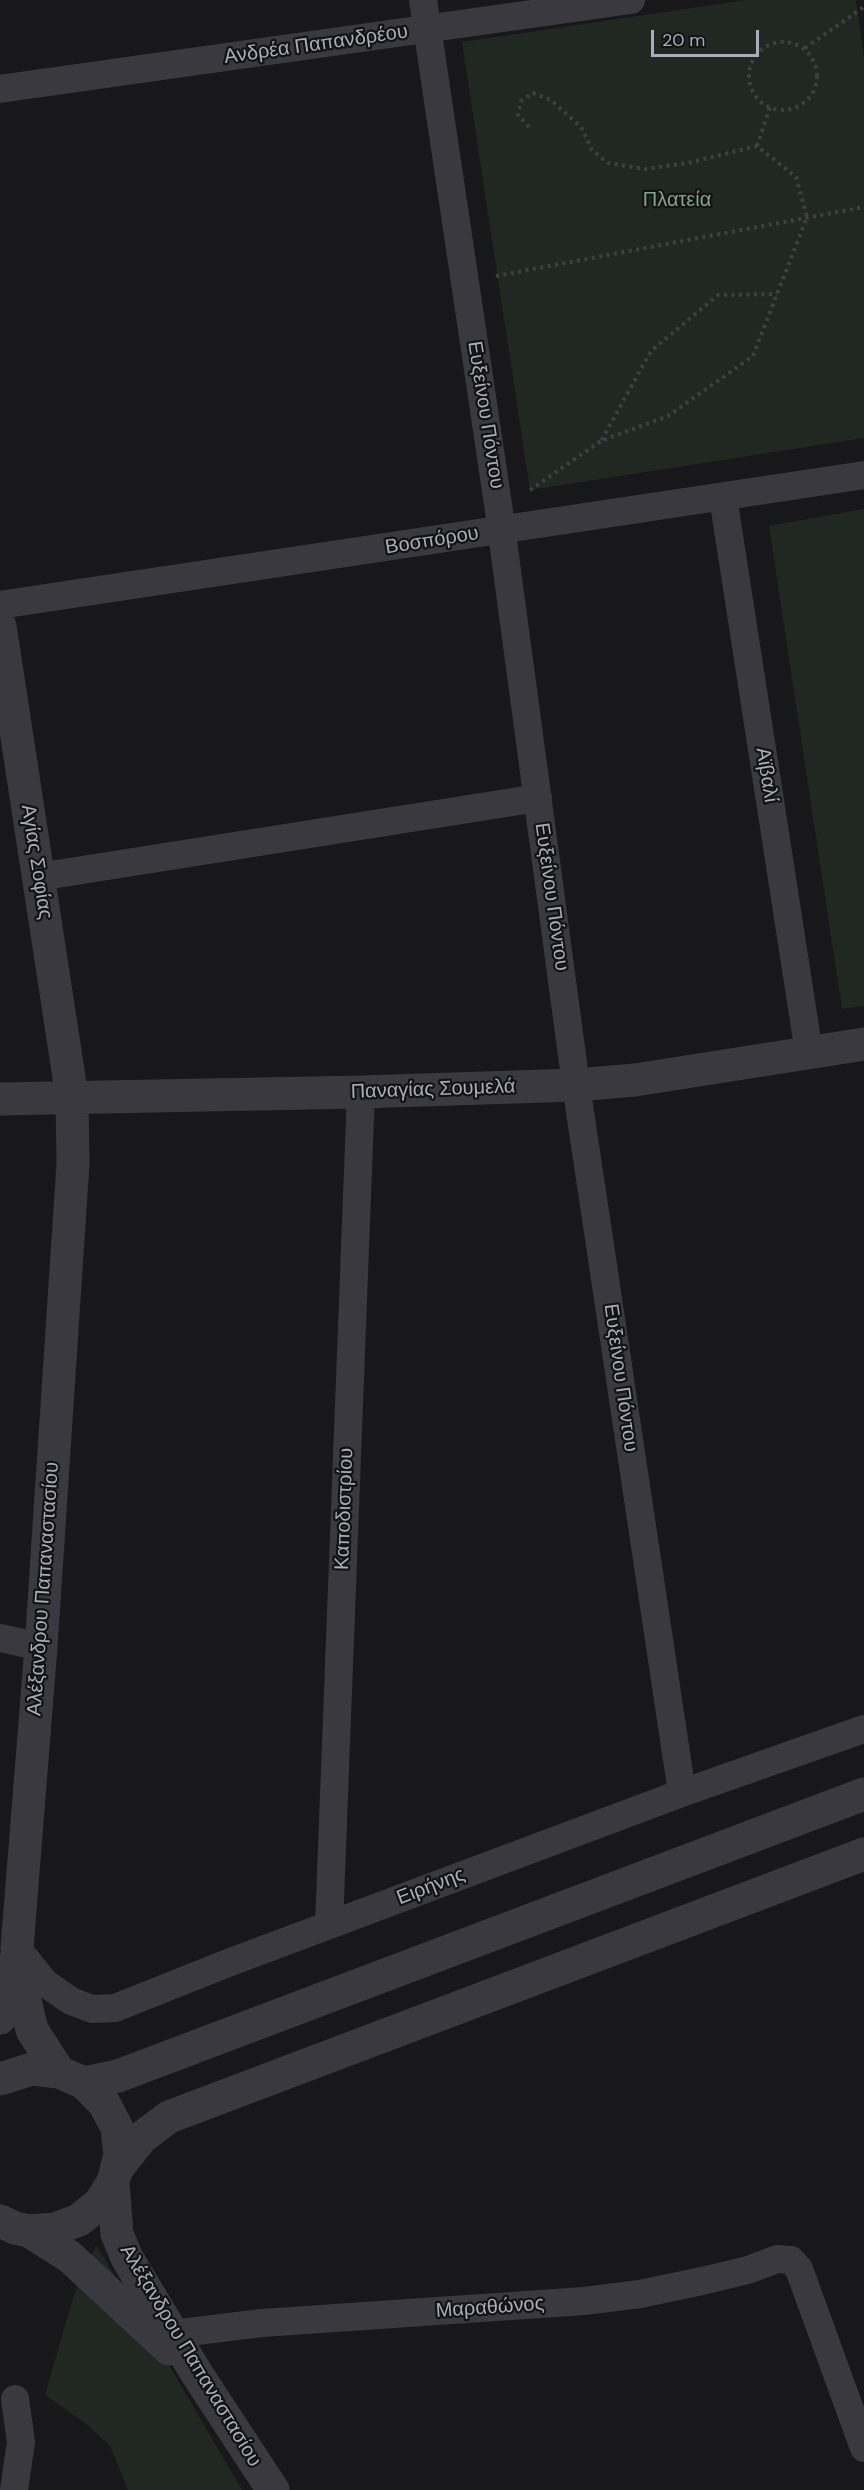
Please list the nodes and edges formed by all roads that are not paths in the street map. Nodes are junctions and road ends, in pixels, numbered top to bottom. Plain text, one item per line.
1 (423, 0) edge
2 (631, 0) edge
3 (428, 30) junction
4 (0, 89) edge
5 (864, 475) edge
6 (723, 496) junction
7 (501, 521) junction
8 (0, 605) edge
9 (0, 626) edge
10 (538, 798) junction
11 (38, 877) junction
12 (864, 1044) edge
13 (809, 1053) junction
14 (576, 1085) junction
15 (361, 1092) junction
16 (72, 1097) junction
17 (0, 1098) edge
18 (0, 1638) edge
19 (41, 1647) junction
20 (864, 1729) edge
21 (682, 1793) junction
22 (864, 1794) edge
23 (864, 1854) edge
24 (329, 1925) junction
25 (18, 1948) junction
26 (0, 2018) edge
27 (72, 2078) junction
28 (0, 2079) edge
29 (115, 2176) junction
30 (15, 2226) edge
31 (172, 2334) junction
32 (197, 2374) junction
33 (15, 2398) dead end
34 (864, 2448) edge
35 (14, 2490) edge
36 (273, 2490) edge

1 - 3 street, Ευξείνου Πόντου
2 - 3 street, Ανδρέα Παπανδρέου
3 - 4 street, Ανδρέα Παπανδρέου
3 - 7 street, Ευξείνου Πόντου
5 - 6 street, Βοσπόρου
6 - 7 street, Βοσπόρου
6 - 13 street, Αϊβαλί
7 - 8 street, Βοσπόρου
7 - 10 street, Ευξείνου Πόντου
9 - 11 street, Αγίας Σοφίας
10 - 11 street
10 - 14 street, Ευξείνου Πόντου
11 - 16 street, Αγίας Σοφίας
12 - 13 street, Παναγίας Σουμελά
13 - 14 street, Παναγίας Σουμελά
14 - 15 street, Παναγίας Σουμελά
14 - 21 street, Ευξείνου Πόντου
15 - 16 street, Παναγίας Σουμελά
15 - 24 street, Καποδιστρίου
16 - 17 street, Παναγίας Σουμελά
16 - 19 street, Αλέξανδρου Παπαναστασίου
18 - 19 street
19 - 25 street, Αλέξανδρου Παπαναστασίου
20 - 21 street, Ειρήνης
21 - 24 street, Ειρήνης
22 - 27 street
23 - 29 street
24 - 25 street, Ειρήνης
25 - 26 street
25 - 27 street, Αλέξανδρου Παπαναστασίου
27 - 28 street
27 - 29 street, Αλέξανδρου Παπαναστασίου
29 - 30 street
29 - 31 street, Αλέξανδρου Παπαναστασίου
30 - 32 street
31 - 32 street, Αλέξανδρου Παπαναστασίου
31 - 34 street, Μαραθώνος
32 - 36 street, Αλέξανδρου Παπαναστασίου
33 - 35 street

